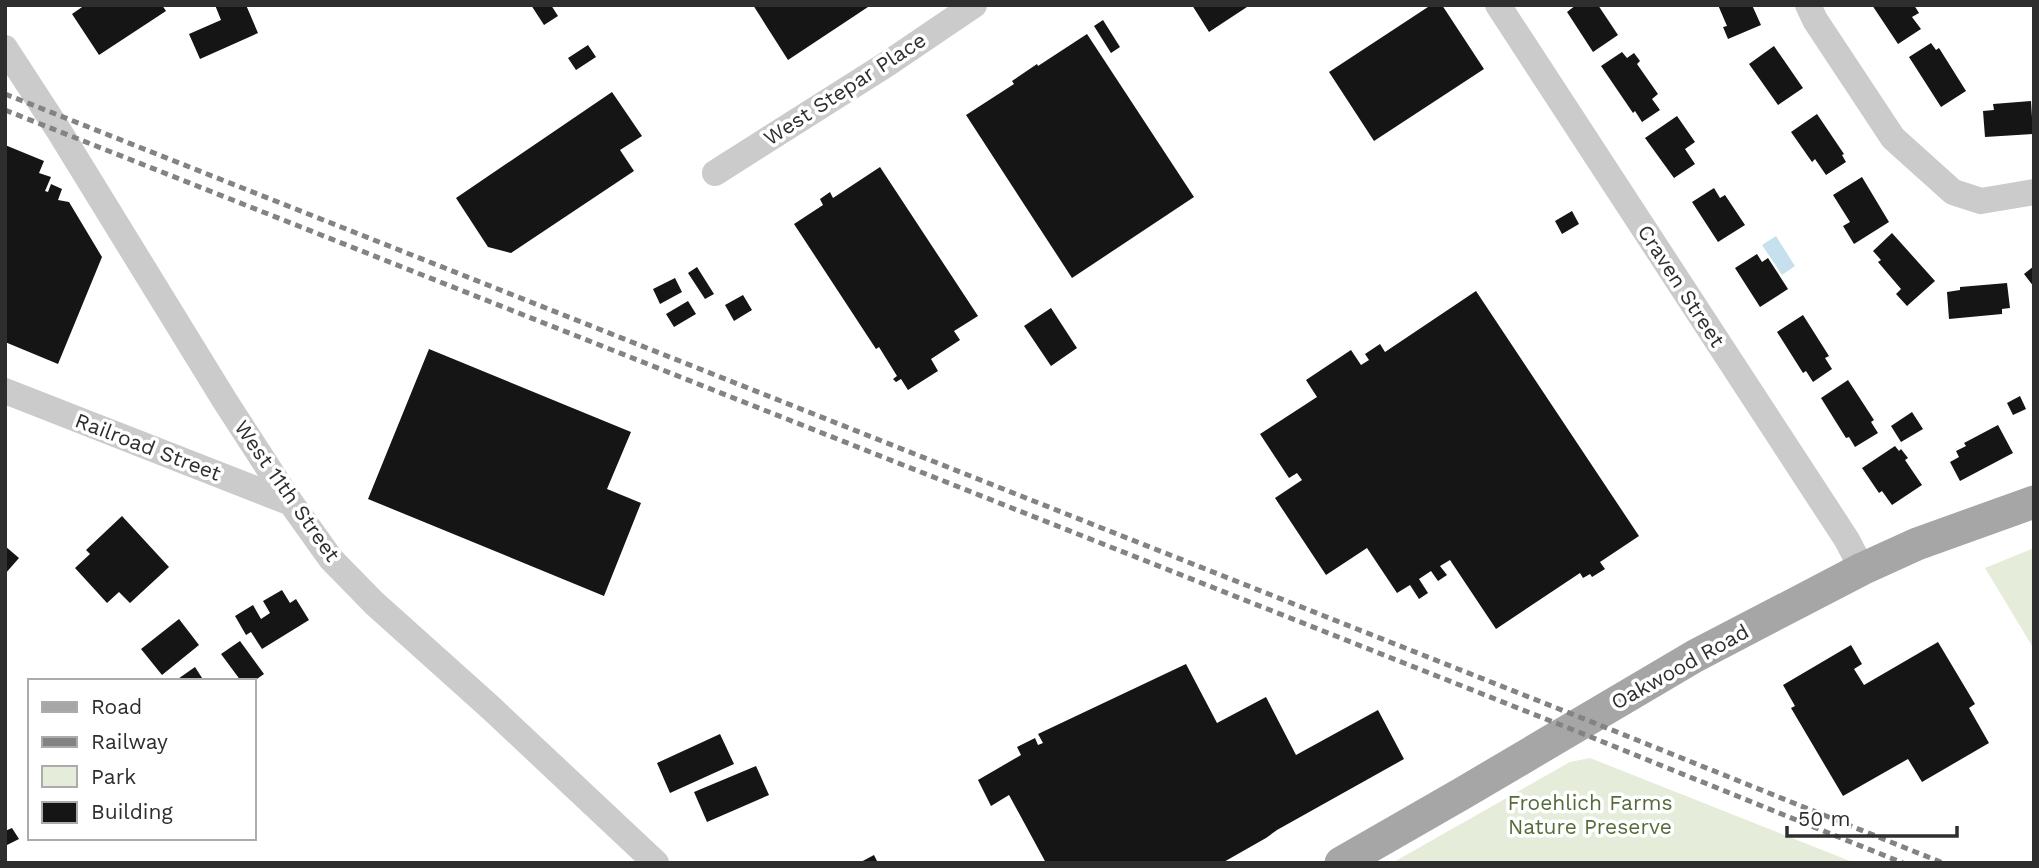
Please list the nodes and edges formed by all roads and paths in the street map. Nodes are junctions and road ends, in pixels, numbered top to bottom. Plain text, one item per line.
1 (974, 5) edge
2 (1498, 5) edge
3 (1808, 5) edge
4 (943, 14) edge
5 (7, 52) edge
6 (715, 173) dead end
7 (2034, 192) edge
8 (5, 391) edge
9 (2034, 502) edge
10 (291, 503) junction
11 (1862, 569) junction
12 (656, 863) edge
13 (1340, 863) edge

1 - 4 street, West Stepar Place
2 - 11 street, Craven Street
3 - 7 street
4 - 6 street, West Stepar Place
5 - 10 street, West 11th Street
8 - 10 street, Railroad Street
9 - 11 main road, Oakwood Road
10 - 12 street, West 11th Street
11 - 13 main road, Oakwood Road

